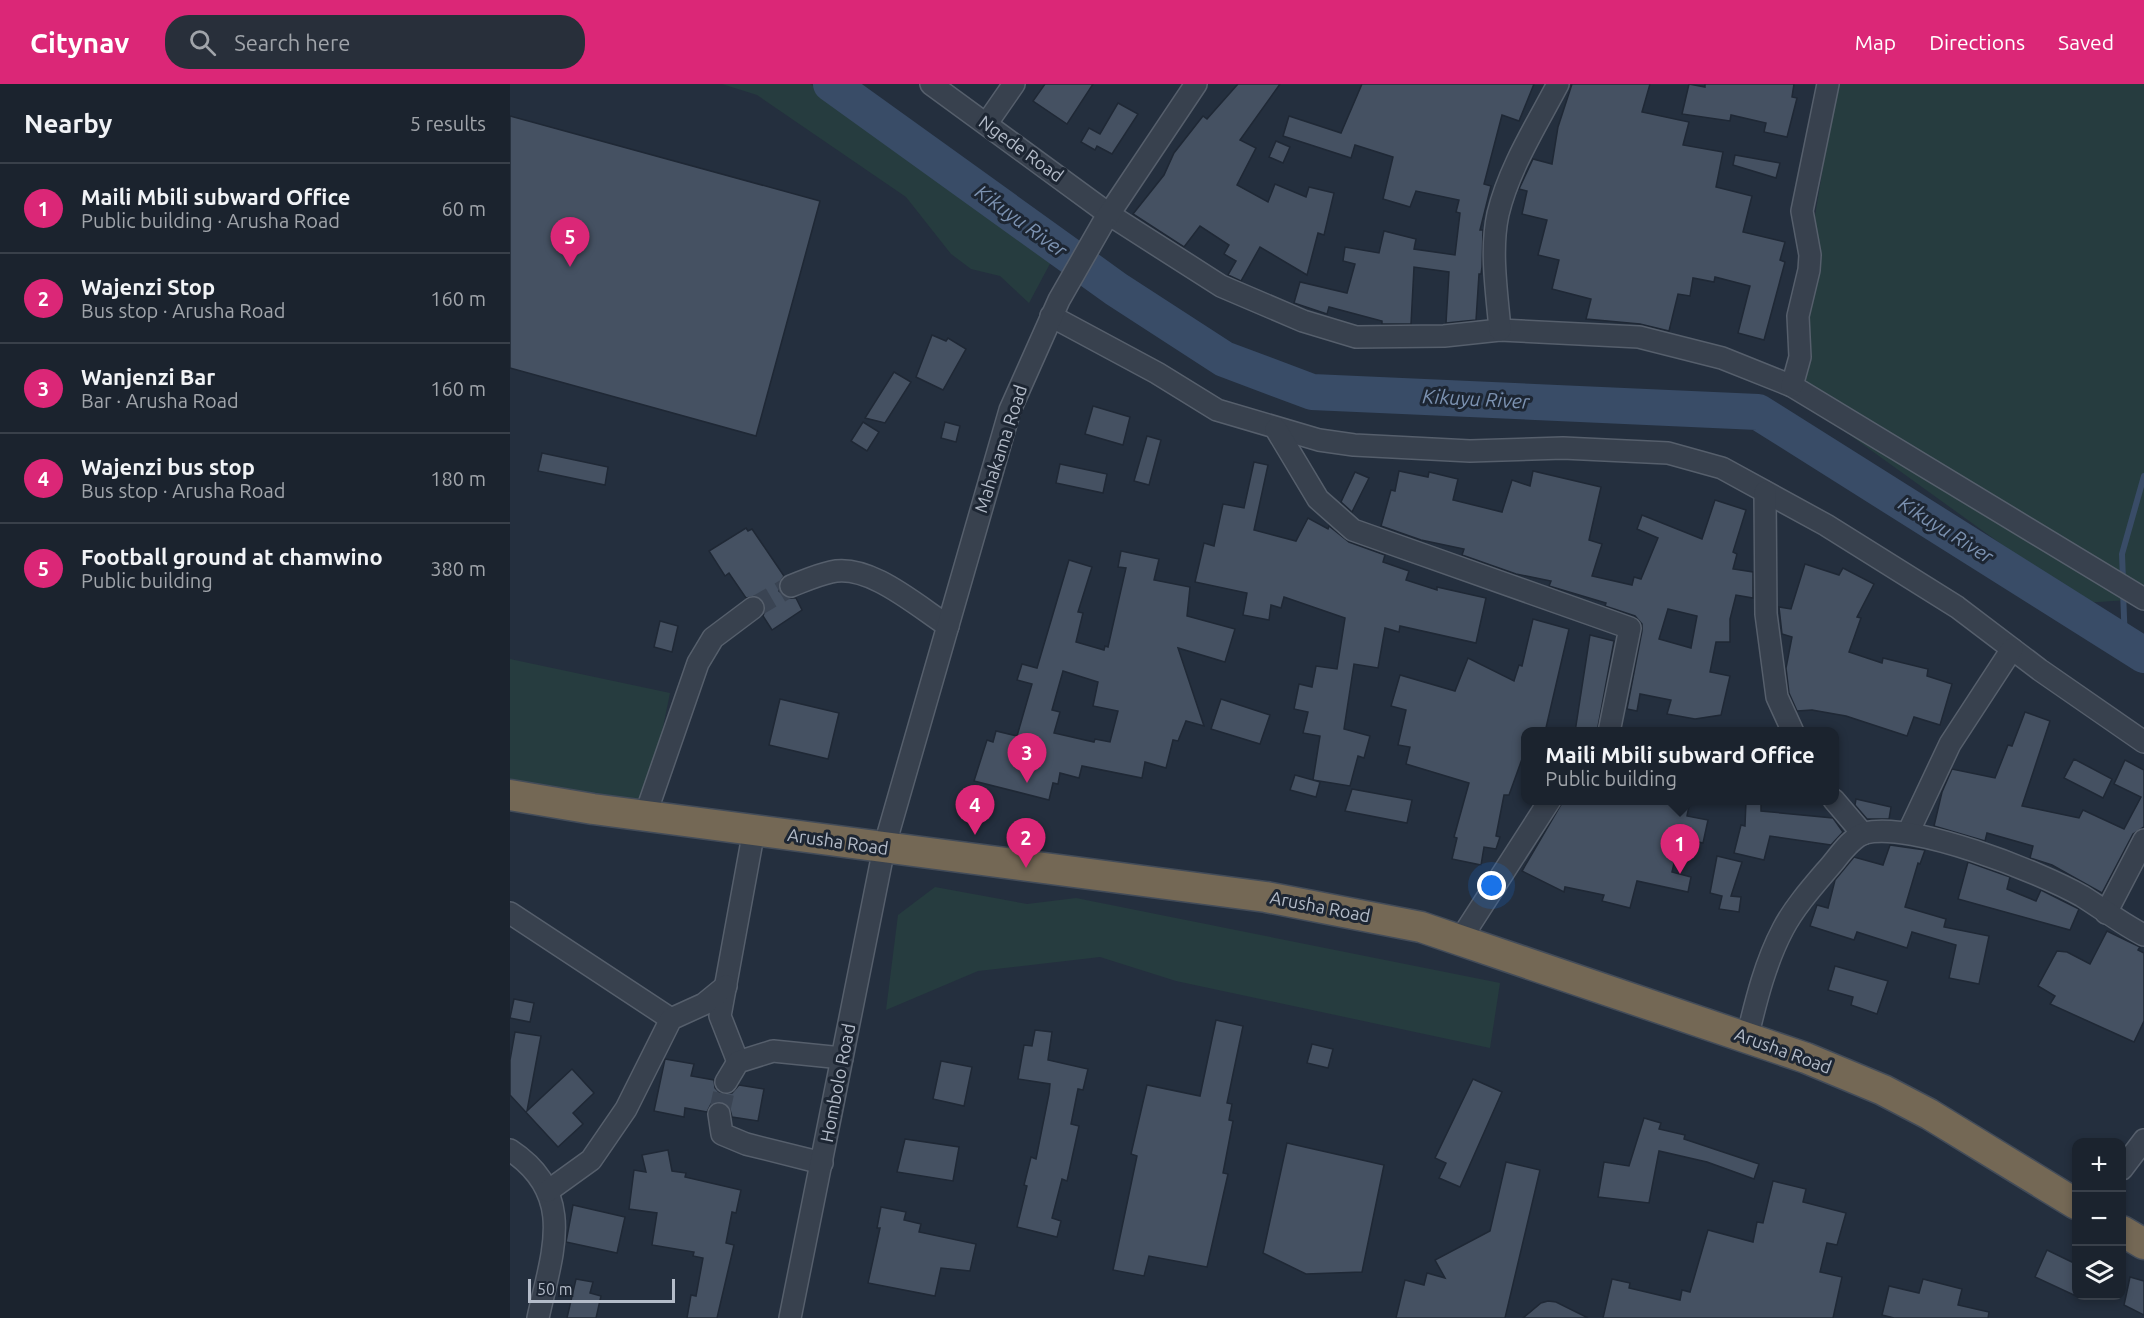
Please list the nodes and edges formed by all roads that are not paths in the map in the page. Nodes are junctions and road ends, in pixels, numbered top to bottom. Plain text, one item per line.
1 (931, 84) edge
2 (1014, 84) edge
3 (1196, 84) edge
4 (1558, 84) edge
5 (1828, 84) edge
6 (987, 123) junction
7 (1107, 219) junction
8 (1055, 308) junction
9 (1500, 330) junction
10 (1792, 386) junction
11 (1276, 429) junction
12 (1765, 492) junction
13 (790, 586) tunnel mouth
14 (2144, 599) edge
15 (753, 608) tunnel mouth
16 (948, 626) junction
17 (2012, 649) junction
18 (1610, 727) edge
19 (1792, 727) edge
20 (2144, 742) edge
21 (510, 795) edge
22 (1547, 805) edge
23 (1838, 805) edge
24 (645, 816) junction
25 (754, 830) junction
26 (1908, 833) junction
27 (1863, 834) junction
28 (2144, 840) edge
29 (884, 848) junction
30 (510, 913) edge
31 (2106, 913) junction
32 (2144, 935) edge
33 (1460, 940) junction
34 (726, 986) junction
35 (671, 1019) junction
36 (1747, 1038) junction
37 (842, 1058) junction
38 (738, 1062) junction
39 (726, 1082) tunnel mouth
40 (719, 1114) tunnel mouth
41 (2144, 1140) edge
42 (510, 1150) edge
43 (822, 1163) junction
44 (2126, 1163) edge
45 (548, 1191) junction
46 (2072, 1202) edge
47 (2126, 1234) edge
48 (2144, 1244) edge
49 (538, 1318) edge
50 (790, 1318) edge

1 - 6 street, Ngede Road
2 - 6 street
3 - 7 street, Mahakama Road
4 - 9 street
5 - 10 street
6 - 7 street, Ngede Road
7 - 8 street, Mahakama Road
7 - 9 street, Ngede Road
8 - 11 street
8 - 16 street, Mahakama Road
9 - 10 street, Ngede Road
10 - 14 street, Ngede Road
11 - 12 street
11 - 18 street
12 - 17 street
12 - 19 street
13 - 16 street
15 - 24 street
16 - 29 street, Mahakama Road
17 - 20 street
17 - 26 street
21 - 24 highway, Arusha Road
22 - 33 street
23 - 27 street
24 - 25 highway, Arusha Road
25 - 29 highway, Arusha Road
25 - 34 street
26 - 27 street
26 - 31 street
27 - 36 street
28 - 31 street
29 - 33 highway, Arusha Road
29 - 37 street, Hombolo Road
30 - 35 street
31 - 32 street
33 - 36 highway, Arusha Road
34 - 35 street
34 - 38 street
35 - 45 street
36 - 46 highway, Arusha Road
37 - 38 street
37 - 43 street, Hombolo Road
38 - 39 street
40 - 43 street
41 - 44 street
42 - 45 street
43 - 50 street, Hombolo Road
45 - 49 street
47 - 48 highway

